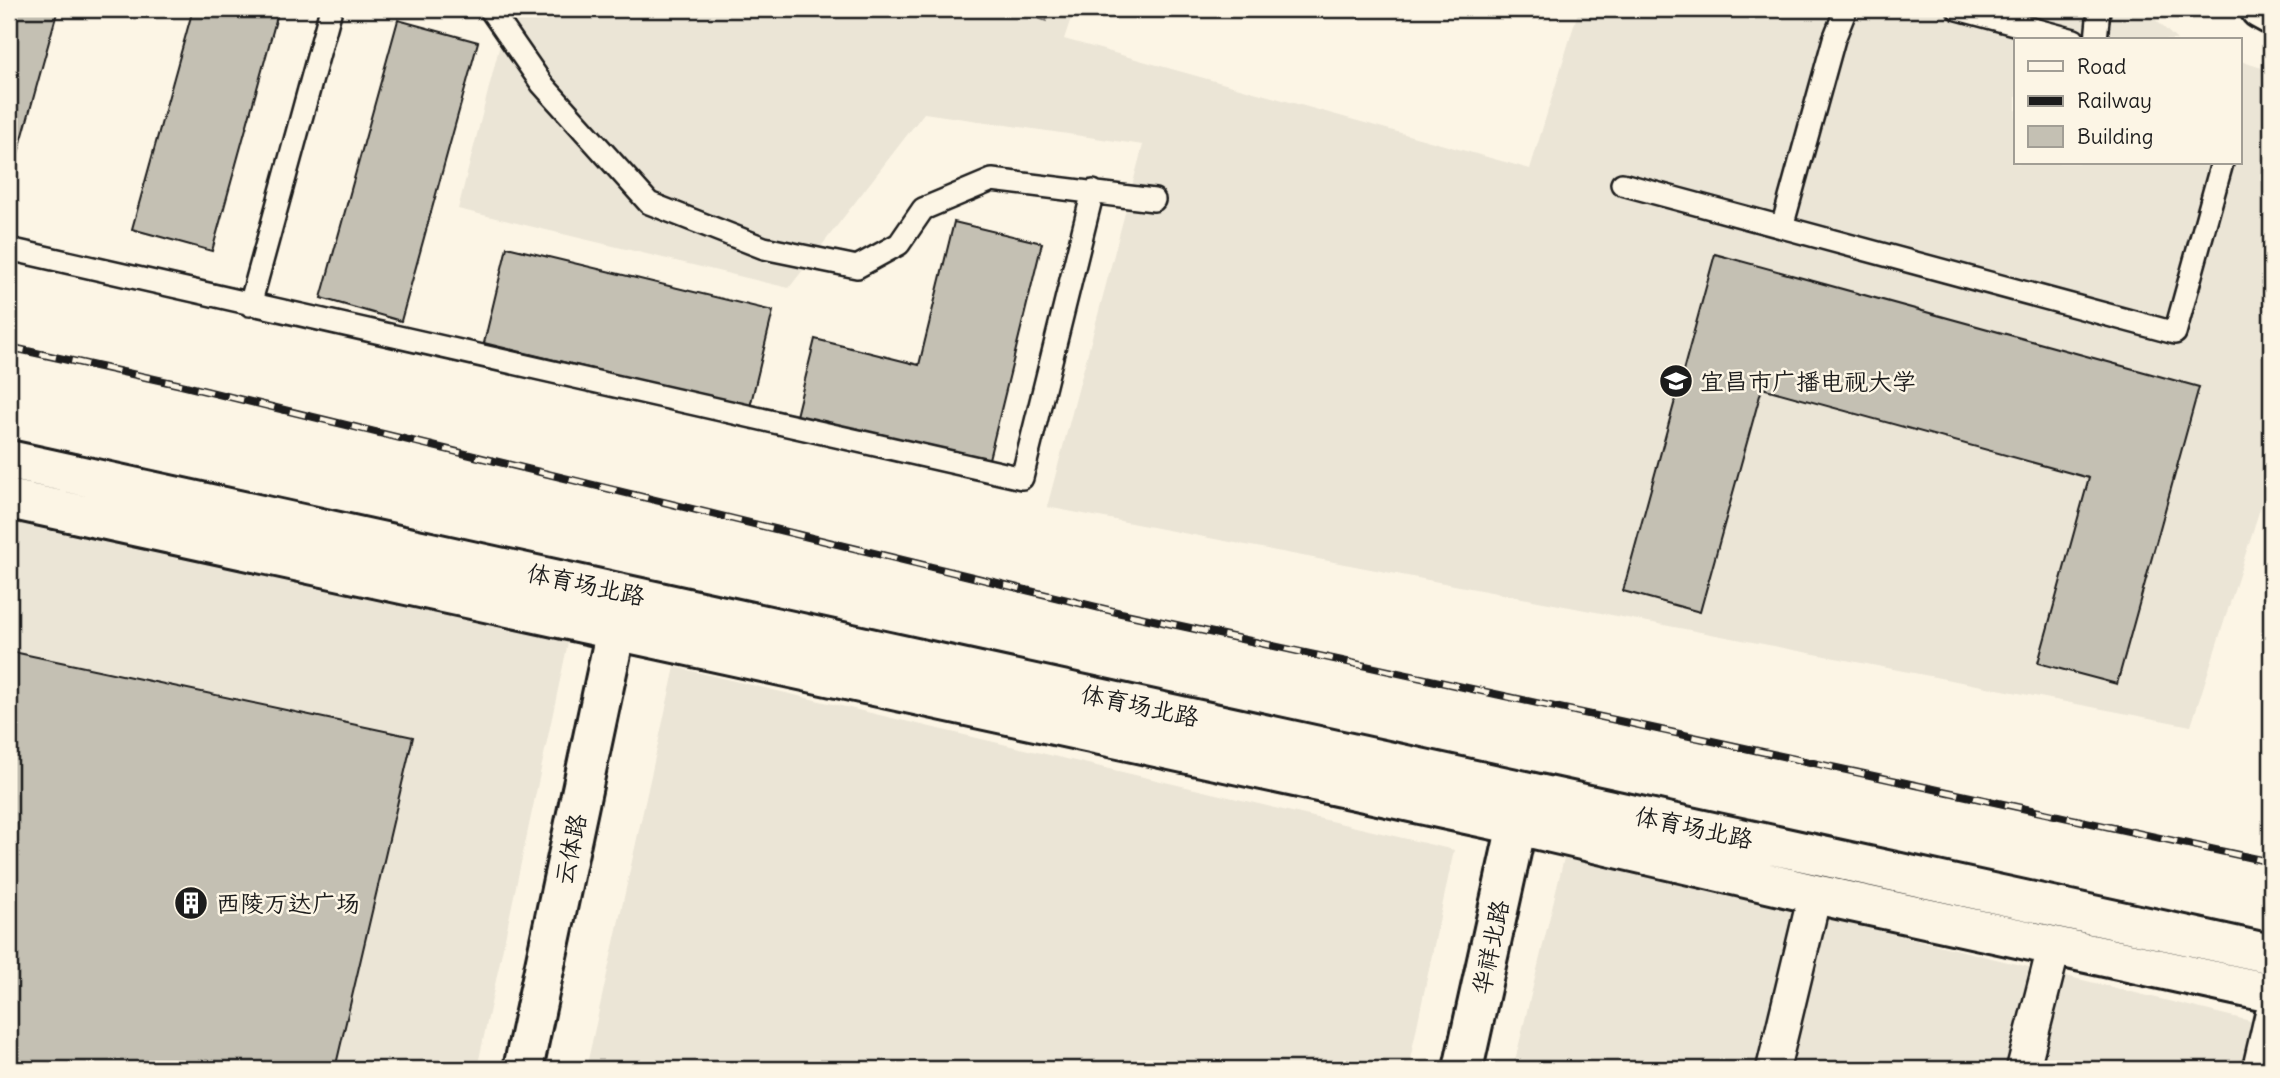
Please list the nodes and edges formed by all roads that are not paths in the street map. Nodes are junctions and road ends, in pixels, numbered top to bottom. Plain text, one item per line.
1 (331, 9) edge
2 (489, 9) edge
3 (1846, 9) edge
4 (1958, 9) edge
5 (2099, 9) edge
6 (2260, 9) edge
7 (2271, 15) edge
8 (2067, 38) edge
9 (2096, 38) edge
10 (2222, 164) edge
11 (1622, 184) dead end
12 (1093, 191) junction
13 (1154, 200) dead end
14 (1782, 227) junction
15 (9, 250) edge
16 (250, 305) junction
17 (9, 460) edge
18 (9, 499) edge
19 (617, 629) junction
20 (1517, 825) junction
21 (1815, 894) junction
22 (2054, 947) junction
23 (2271, 954) edge
24 (2271, 993) edge
25 (2271, 1017) edge
26 (523, 1069) edge
27 (1463, 1069) edge
28 (1773, 1069) edge
29 (2023, 1069) edge
30 (2259, 1069) edge

1 - 16 lane
2 - 12 lane
3 - 14 lane
4 - 8 lane
5 - 9 lane
6 - 7 main road
10 - 14 lane
11 - 14 lane
12 - 13 lane
12 - 16 lane
15 - 16 lane
17 - 23 main road, 体育场北路
18 - 19 main road, 体育场北路
19 - 20 main road, 体育场北路
19 - 26 main road, 云体路
20 - 21 main road, 体育场北路
20 - 27 main road, 华祥北路
21 - 22 main road, 体育场北路
21 - 28 street
22 - 24 main road, 体育场北路
22 - 29 street
25 - 30 street

